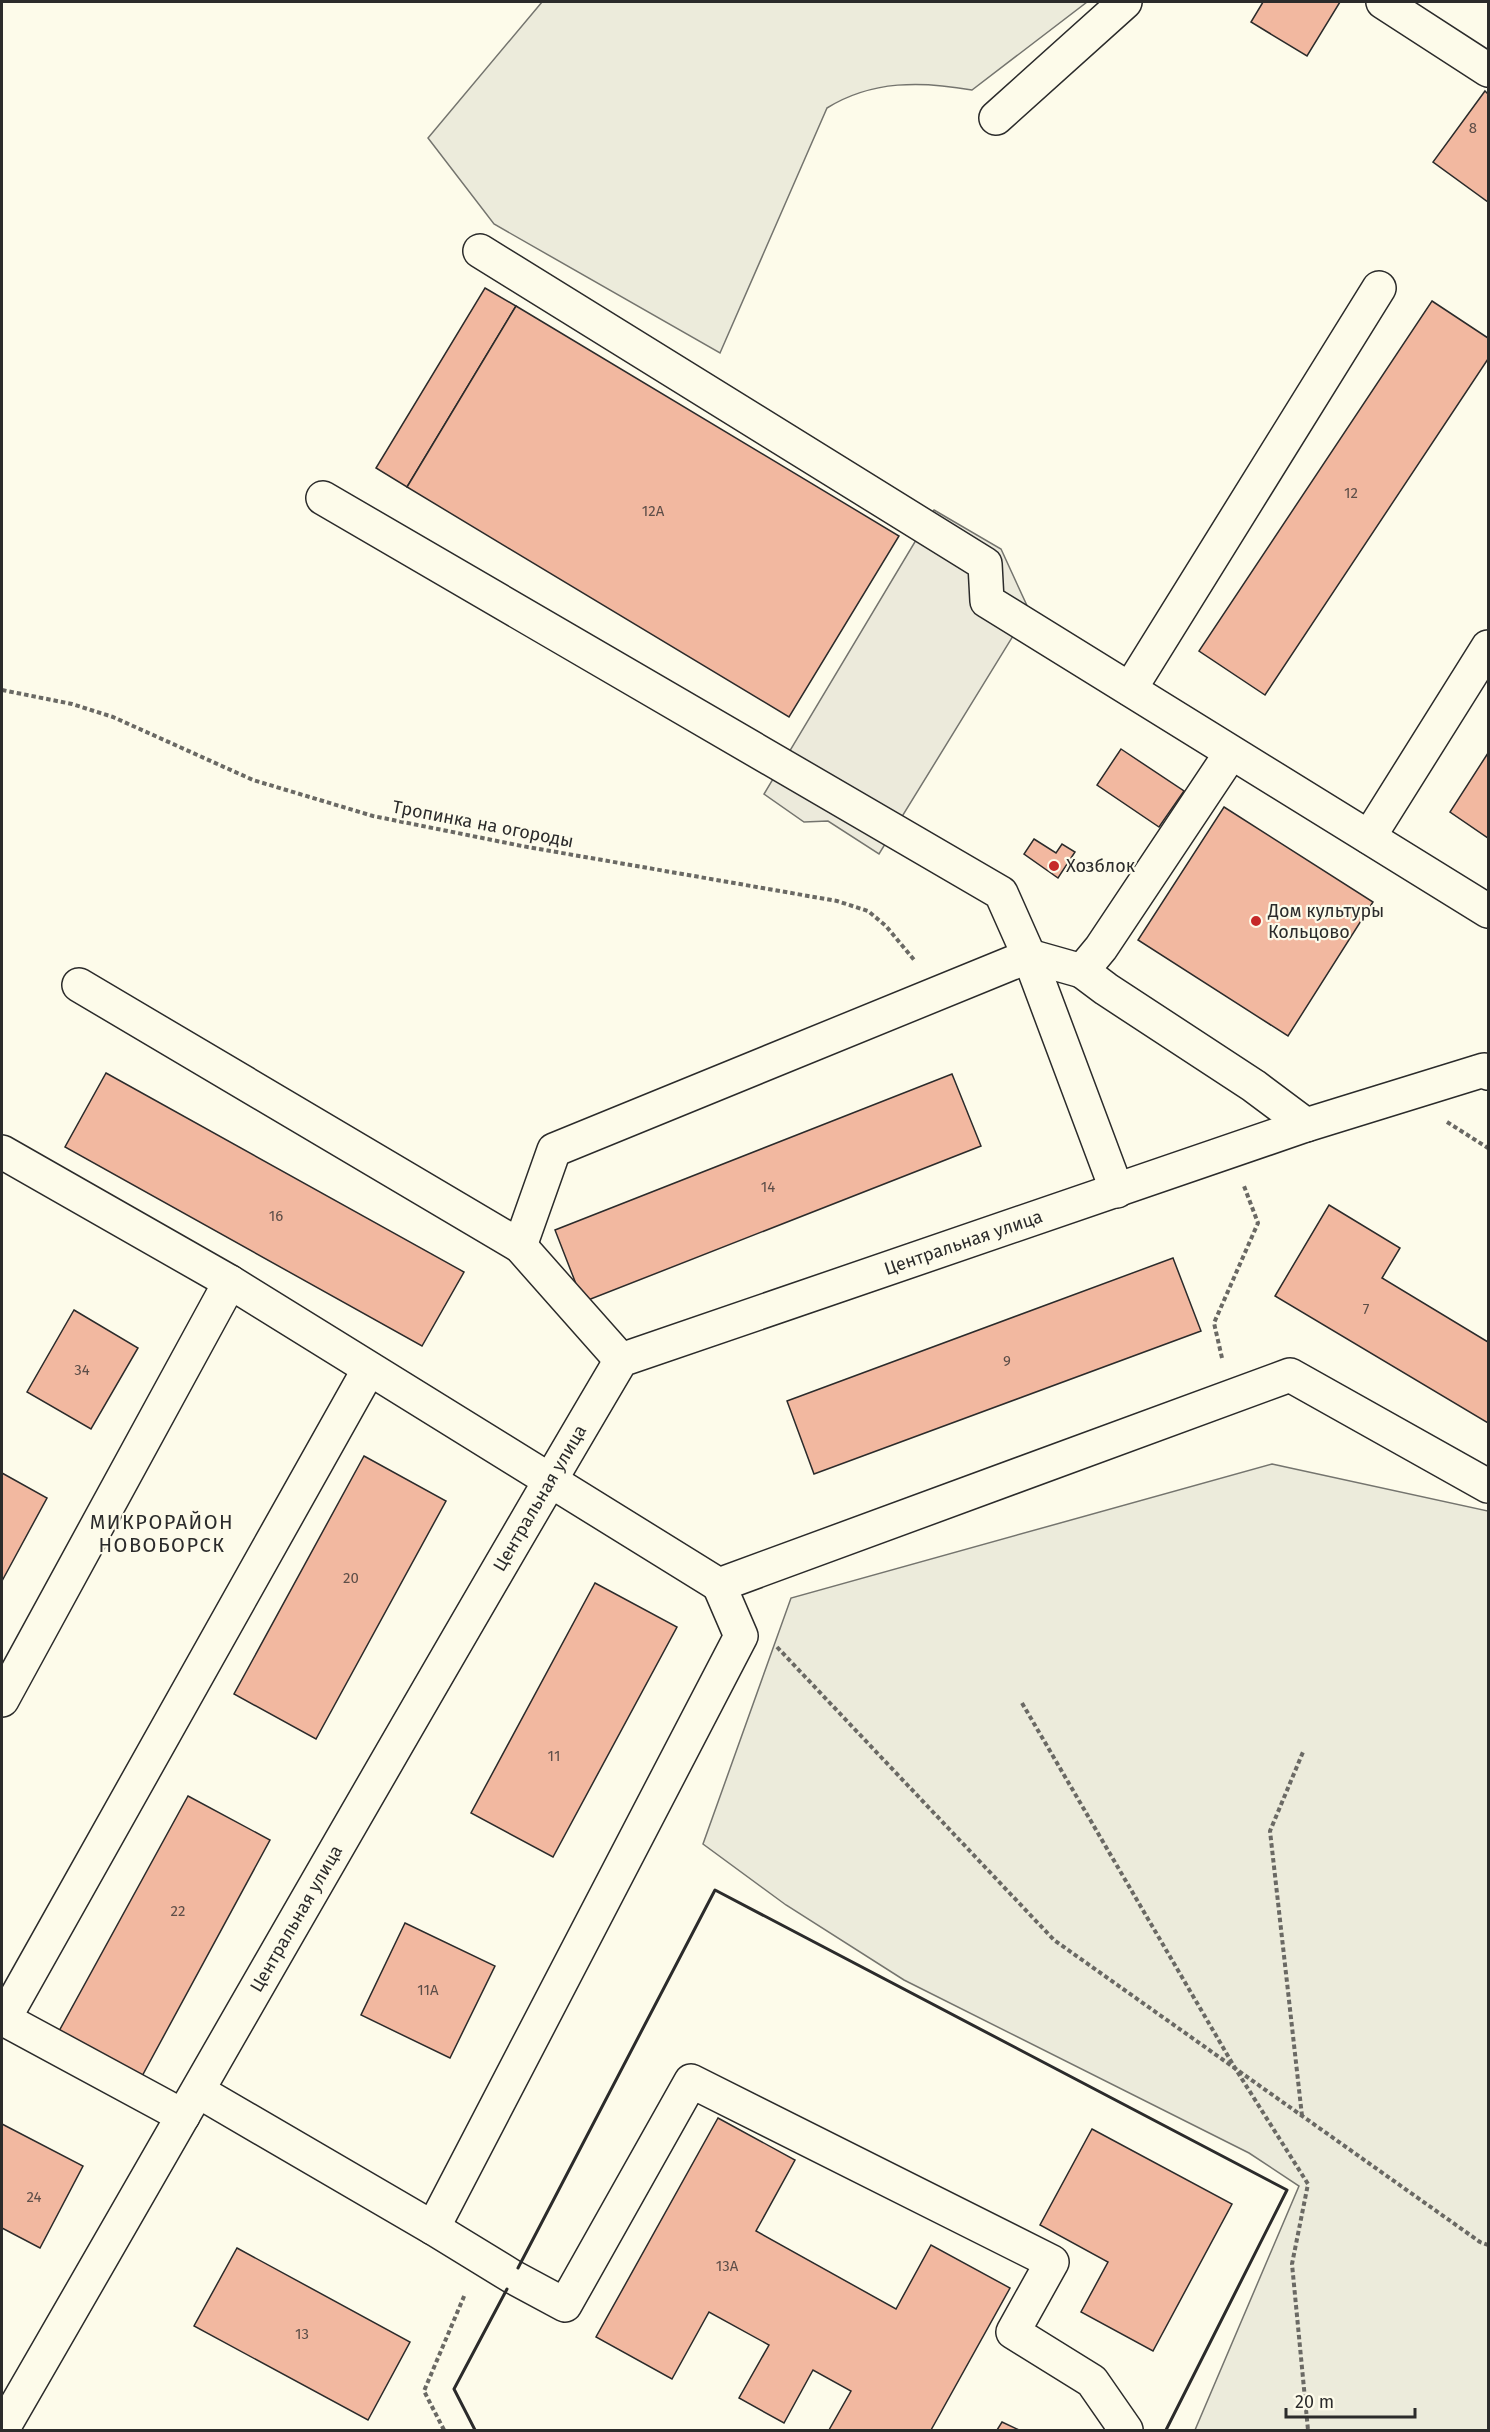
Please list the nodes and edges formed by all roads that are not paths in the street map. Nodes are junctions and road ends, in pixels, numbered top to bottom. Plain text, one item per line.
1 (1125, 2) edge
2 (1383, 2) edge
3 (1426, 16) edge
4 (1488, 70) edge
5 (996, 118) dead end
6 (480, 251) dead end
7 (1379, 288) dead end
8 (322, 498) dead end
9 (1488, 647) edge
10 (1130, 688) junction
11 (1231, 753) junction
12 (1369, 837) junction
13 (1488, 911) edge
14 (1029, 956) junction
15 (1083, 971) junction
16 (79, 985) dead end
17 (1487, 1068) edge
18 (1306, 1125) junction
19 (2, 1152) edge
20 (1117, 1191) junction
21 (520, 1246) junction
22 (230, 1282) junction
23 (621, 1360) junction
24 (369, 1369) junction
25 (549, 1481) junction
26 (1488, 1486) edge
27 (719, 1585) junction
28 (2, 1701) edge
29 (3, 2019) edge
30 (191, 2103) junction
31 (433, 2228) junction
32 (2, 2430) edge
33 (1126, 2430) edge

1 - 5 street
2 - 3 street
3 - 4 street
6 - 10 street
7 - 10 street
8 - 14 street
9 - 12 street
10 - 11 street
11 - 12 street
11 - 15 street
12 - 13 street
14 - 15 street
14 - 20 street
14 - 21 street
15 - 18 street
16 - 21 street
17 - 18 street, Центральная улица
18 - 20 street, Центральная улица
19 - 22 street
20 - 23 street, Центральная улица
21 - 23 street
22 - 24 street
22 - 28 street
23 - 25 street, Центральная улица
24 - 25 street
24 - 29 street
25 - 27 street
25 - 30 street, Центральная улица
26 - 27 street
27 - 31 street
29 - 30 street
30 - 31 street
30 - 32 street, Центральная улица
31 - 33 street

